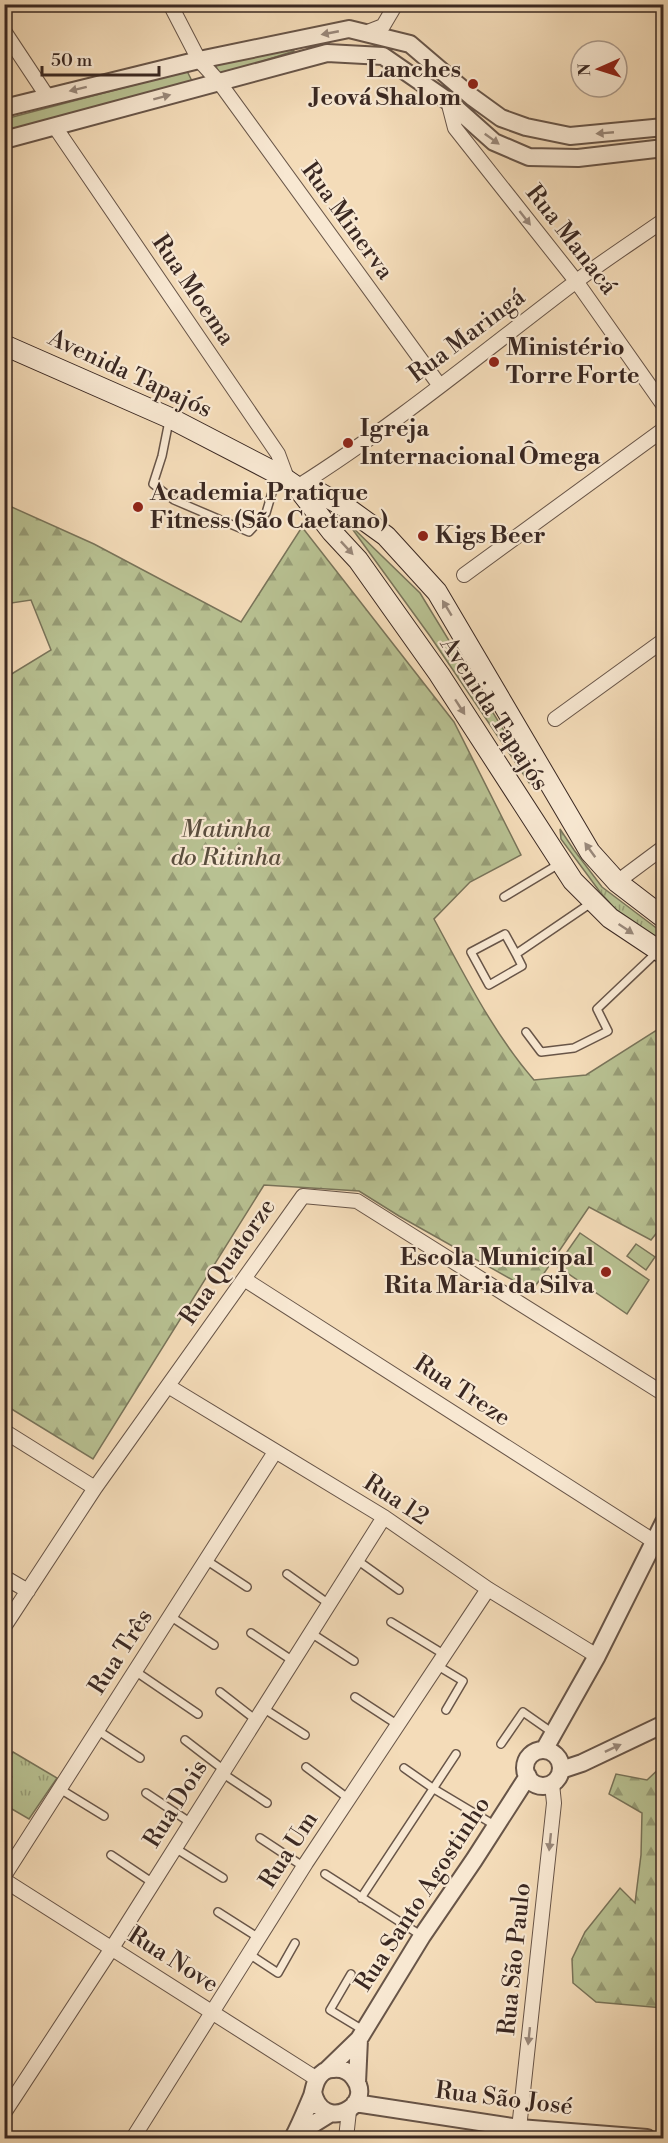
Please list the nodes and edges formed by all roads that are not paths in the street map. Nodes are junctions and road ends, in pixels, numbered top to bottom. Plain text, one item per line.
1 (170, 4) edge
2 (396, 4) edge
3 (4, 31) edge
4 (365, 33) junction
5 (199, 60) junction
6 (219, 82) junction
7 (47, 96) junction
8 (448, 101) junction
9 (4, 108) edge
10 (55, 127) junction
11 (663, 127) edge
12 (4, 140) edge
13 (663, 148) edge
14 (663, 220) edge
15 (576, 281) junction
16 (4, 345) edge
17 (440, 386) junction
18 (663, 406) edge
19 (170, 418) junction
20 (663, 429) edge
21 (288, 481) junction
22 (464, 575) dead end
23 (663, 640) edge
24 (555, 719) dead end
25 (561, 804) junction
26 (537, 826) junction
27 (663, 848) edge
28 (561, 863) junction
29 (617, 882) junction
30 (504, 897) dead end
31 (594, 901) junction
32 (663, 918) edge
33 (661, 952) edge
34 (516, 954) junction
35 (526, 1032) dead end
36 (244, 1279) junction
37 (168, 1386) junction
38 (663, 1394) edge
39 (4, 1431) edge
40 (275, 1452) junction
41 (95, 1488) junction
42 (384, 1517) junction
43 (663, 1522) edge
44 (659, 1540) edge
45 (206, 1560) junction
46 (357, 1560) junction
47 (287, 1574) dead end
48 (4, 1577) edge
49 (247, 1587) dead end
50 (488, 1589) junction
51 (399, 1590) dead end
52 (28, 1591) junction
53 (329, 1604) junction
54 (170, 1616) junction
55 (391, 1622) dead end
56 (4, 1627) edge
57 (251, 1633) dead end
58 (310, 1633) junction
59 (213, 1645) dead end
60 (597, 1656) junction
61 (293, 1660) junction
62 (354, 1660) dead end
63 (441, 1661) junction
64 (135, 1671) junction
65 (220, 1692) dead end
66 (355, 1697) dead end
67 (446, 1710) dead end
68 (198, 1714) dead end
69 (259, 1714) junction
70 (663, 1724) edge
71 (398, 1725) junction
72 (97, 1730) junction
73 (554, 1734) junction
74 (305, 1735) dead end
75 (185, 1740) dead end
76 (501, 1744) dead end
77 (544, 1750) junction
78 (456, 1754) dead end
79 (140, 1758) dead end
80 (306, 1767) dead end
81 (404, 1768) dead end
82 (223, 1771) junction
83 (528, 1776) junction
84 (556, 1777) junction
85 (60, 1789) junction
86 (434, 1789) junction
87 (146, 1793) dead end
88 (349, 1799) junction
89 (267, 1803) dead end
90 (104, 1816) dead end
91 (191, 1823) junction
92 (496, 1826) junction
93 (260, 1839) dead end
94 (175, 1848) junction
95 (111, 1855) dead end
96 (304, 1867) junction
97 (325, 1874) dead end
98 (4, 1878) edge
99 (223, 1878) dead end
100 (153, 1883) junction
101 (362, 1898) junction
102 (218, 1912) dead end
103 (422, 1936) junction
104 (259, 1938) junction
105 (295, 1943) dead end
106 (112, 1948) junction
107 (249, 1954) junction
108 (351, 1974) dead end
109 (212, 2011) junction
110 (361, 2035) junction
111 (319, 2080) junction
112 (357, 2083) junction
113 (352, 2107) junction
114 (4, 2113) edge
115 (331, 2113) junction
116 (519, 2133) edge
117 (293, 2137) edge
118 (133, 2139) edge
119 (346, 2139) edge
120 (647, 2139) edge

1 - 5 street, Rua Minerva
2 - 4 street
3 - 7 street
4 -> 5 street
11 -> 4 street
5 - 6 street, Rua Minerva
5 -> 7 street
6 - 8 street
10 -> 6 street
6 - 17 street, Rua Minerva
7 - 9 street
8 -> 13 street
8 -> 15 street, Rua Manacá
10 - 12 street
10 - 21 street, Rua Moema
14 - 15 street, Rua Maringá
15 - 17 street, Rua Maringá
15 - 18 street, Rua Manacá
16 - 19 main road, Avenida Tapajós
17 - 21 street, Rua Maringá
19 - 21 main road, Avenida Tapajós
19 - 21 lane
20 - 22 street
25 -> 21 main road, Avenida Tapajós
21 -> 26 main road, Avenida Tapajós
23 - 24 street
25 - 26 main road
29 -> 25 main road, Avenida Tapajós
26 - 28 main road, Avenida Tapajós
27 - 29 street
28 - 30 lane
28 - 31 main road, Avenida Tapajós
29 - 32 main road, Avenida Tapajós
31 -> 33 main road, Avenida Tapajós
31 - 34 lane
33 - 35 lane
34 - 34 lane
36 - 37 street, Rua Quatorze
36 - 38 street, Rua Quatorze
36 - 44 street, Rua Treze
37 - 40 street, Rua 12
37 - 41 street, Rua Quatorze
39 - 41 street
40 - 42 street, Rua 12
40 - 45 street, Rua Três
41 - 52 street, Rua Quatorze
42 - 46 street, Rua Dois
42 - 50 street, Rua 12
43 - 44 street
44 - 60 street
45 - 49 lane
45 - 54 street, Rua Três
46 - 51 lane
46 - 53 street, Rua Dois
47 - 53 lane
48 - 52 street
50 - 60 street, Rua 12
50 - 63 street, Rua Um
52 - 56 street, Rua Quatorze
53 - 58 street, Rua Dois
54 - 59 lane
54 - 64 street, Rua Três
55 - 63 lane
57 - 61 lane
58 - 61 street, Rua Dois
58 - 62 lane
60 - 73 street
61 - 69 street, Rua Dois
63 - 67 lane
63 - 71 street, Rua Um
64 - 68 lane
64 - 72 street, Rua Três
65 - 69 lane
66 - 71 lane
69 - 74 lane
69 - 82 street, Rua Dois
84 -> 70 street
71 - 88 street, Rua Um
72 - 79 lane
72 - 85 street, Rua Três
73 - 76 lane
73 - 77 street
75 - 82 lane
77 - 83 street
77 - 84 street
78 - 86 lane
80 - 88 lane
81 - 86 lane
82 - 89 lane
82 - 91 street, Rua Dois
83 - 84 street
83 - 92 street, Rua Santo Agostinho
84 -> 116 street, Rua São Paulo
85 - 90 lane
85 - 98 street, Rua Três
86 - 92 lane
86 - 101 lane
87 - 91 lane
88 - 96 street, Rua Um
91 - 94 street, Rua Dois
92 - 103 street, Rua Santo Agostinho
93 - 96 lane
94 - 99 lane
94 - 100 street, Rua Dois
95 - 100 lane
96 - 104 street, Rua Um
97 - 101 lane
98 - 106 street, Rua Nove
100 - 106 street, Rua Dois
101 - 103 lane
102 - 104 lane
103 - 110 street, Rua Santo Agostinho
104 - 107 street, Rua Um
105 - 107 lane
106 - 109 street, Rua Nove
106 - 114 street, Rua Dois
107 - 109 street, Rua Um
108 - 110 lane
109 - 111 street, Rua Nove
109 - 118 street, Rua Um
110 - 111 street, Rua Santo Agostinho
110 - 112 street, Rua Santo Agostinho
111 - 112 street
111 - 115 street
111 - 117 street, Rua Santo Agostinho
112 - 113 street
113 - 115 street
113 - 116 street, Rua São José
113 - 119 street
115 - 117 street, Rua Santo Agostinho
116 - 120 street, Rua São José

